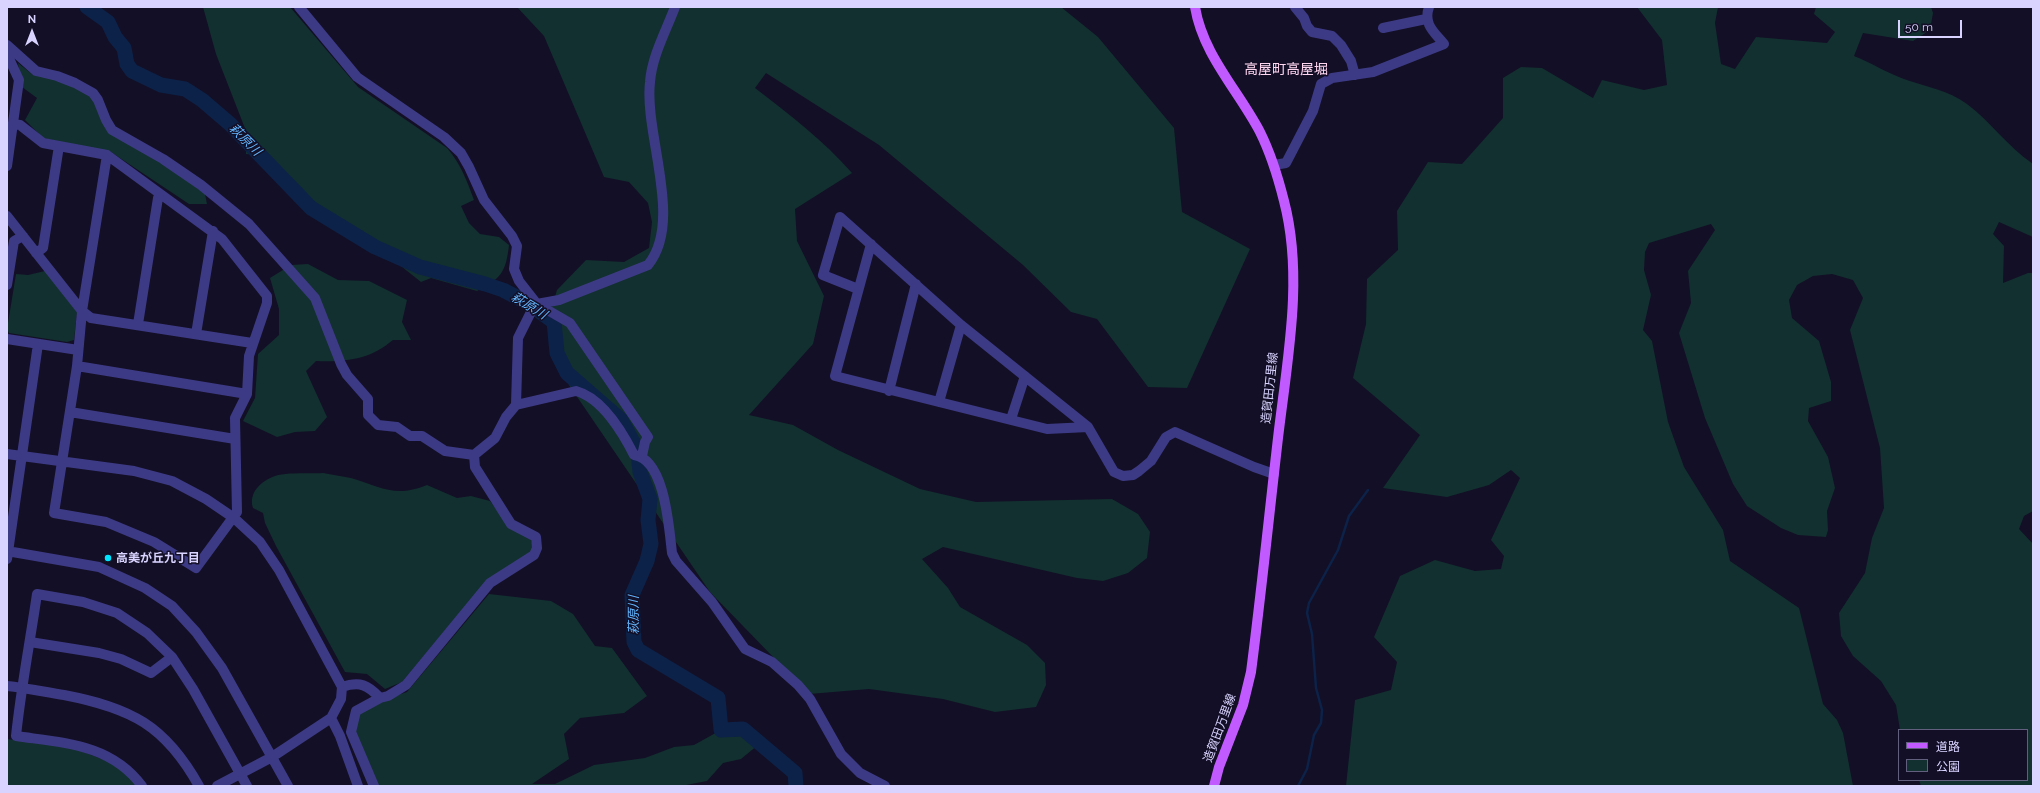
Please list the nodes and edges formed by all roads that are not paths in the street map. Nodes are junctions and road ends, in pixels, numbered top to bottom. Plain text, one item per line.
1 (299, 7) edge
2 (675, 7) edge
3 (1195, 7) edge
4 (1295, 7) edge
5 (1429, 7) edge
6 (1426, 19) junction
7 (1383, 28) dead end
8 (7, 45) edge
9 (7, 54) edge
10 (1355, 75) junction
11 (13, 124) junction
12 (59, 146) junction
13 (107, 155) junction
14 (1274, 165) junction
15 (7, 166) edge
16 (160, 194) junction
17 (7, 216) edge
18 (213, 231) junction
19 (23, 236) junction
20 (871, 244) junction
21 (36, 253) junction
22 (9, 263) edge
23 (916, 284) junction
24 (7, 286) edge
25 (858, 289) junction
26 (537, 304) junction
27 (82, 311) junction
28 (138, 324) junction
29 (961, 325) junction
30 (196, 334) junction
31 (7, 339) edge
32 (252, 343) junction
33 (38, 344) junction
34 (78, 350) junction
35 (77, 366) junction
36 (1025, 376) junction
37 (889, 391) junction
38 (247, 394) junction
39 (939, 402) junction
40 (516, 405) junction
41 (70, 412) junction
42 (1011, 419) junction
43 (1088, 427) junction
44 (235, 439) junction
45 (7, 454) edge
46 (474, 455) junction
47 (23, 456) junction
48 (638, 456) junction
49 (61, 461) junction
50 (1274, 474) junction
51 (234, 518) junction
52 (7, 554) edge
53 (30, 642) junction
54 (172, 657) junction
55 (7, 686) edge
56 (21, 687) junction
57 (342, 687) junction
58 (380, 698) junction
59 (331, 718) junction
60 (272, 757) junction
61 (240, 775) junction
62 (142, 786) edge
63 (199, 786) edge
64 (217, 786) edge
65 (247, 786) edge
66 (288, 786) edge
67 (358, 786) edge
68 (374, 786) edge
69 (885, 786) edge
70 (1214, 786) edge

1 - 26 street
2 - 26 street
3 - 14 main road, 造賀田万里線
4 - 10 street
5 - 6 street
6 - 7 street
6 - 10 street
8 - 46 street
9 - 11 street
10 - 14 street
11 - 12 street
11 - 15 street
12 - 13 street
12 - 21 street
13 - 16 street
13 - 27 street
14 - 50 main road, 造賀田万里線
16 - 18 street
16 - 28 street
17 - 19 street
18 - 30 street
18 - 32 street
19 - 21 street
19 - 22 street
20 - 23 street
20 - 25 street
20 - 25 street
21 - 27 street
22 - 24 street
23 - 29 street
23 - 37 street
25 - 37 street
26 - 40 street
26 - 48 street
27 - 28 street
27 - 34 street
28 - 30 street
29 - 36 street
29 - 39 street
30 - 32 street
31 - 33 street
32 - 38 street
33 - 34 street
33 - 47 street
34 - 35 street
35 - 38 street
35 - 41 street
36 - 42 street
36 - 43 street
37 - 39 street
38 - 44 street
39 - 42 street
40 - 46 street
40 - 48 street
41 - 44 street
41 - 49 street
42 - 43 street
43 - 50 street
44 - 51 street
45 - 47 street
46 - 58 street
47 - 49 street
47 - 52 street
48 - 69 street
49 - 51 street
49 - 51 street
50 - 70 main road, 造賀田万里線
51 - 57 street
52 - 60 street
53 - 54 street
53 - 54 street
53 - 56 street
54 - 61 street
55 - 56 street
56 - 62 street
56 - 63 street
57 - 58 street
57 - 59 street
58 - 68 street
59 - 60 street
59 - 67 street
60 - 61 street
60 - 66 street
61 - 64 street
61 - 65 street

